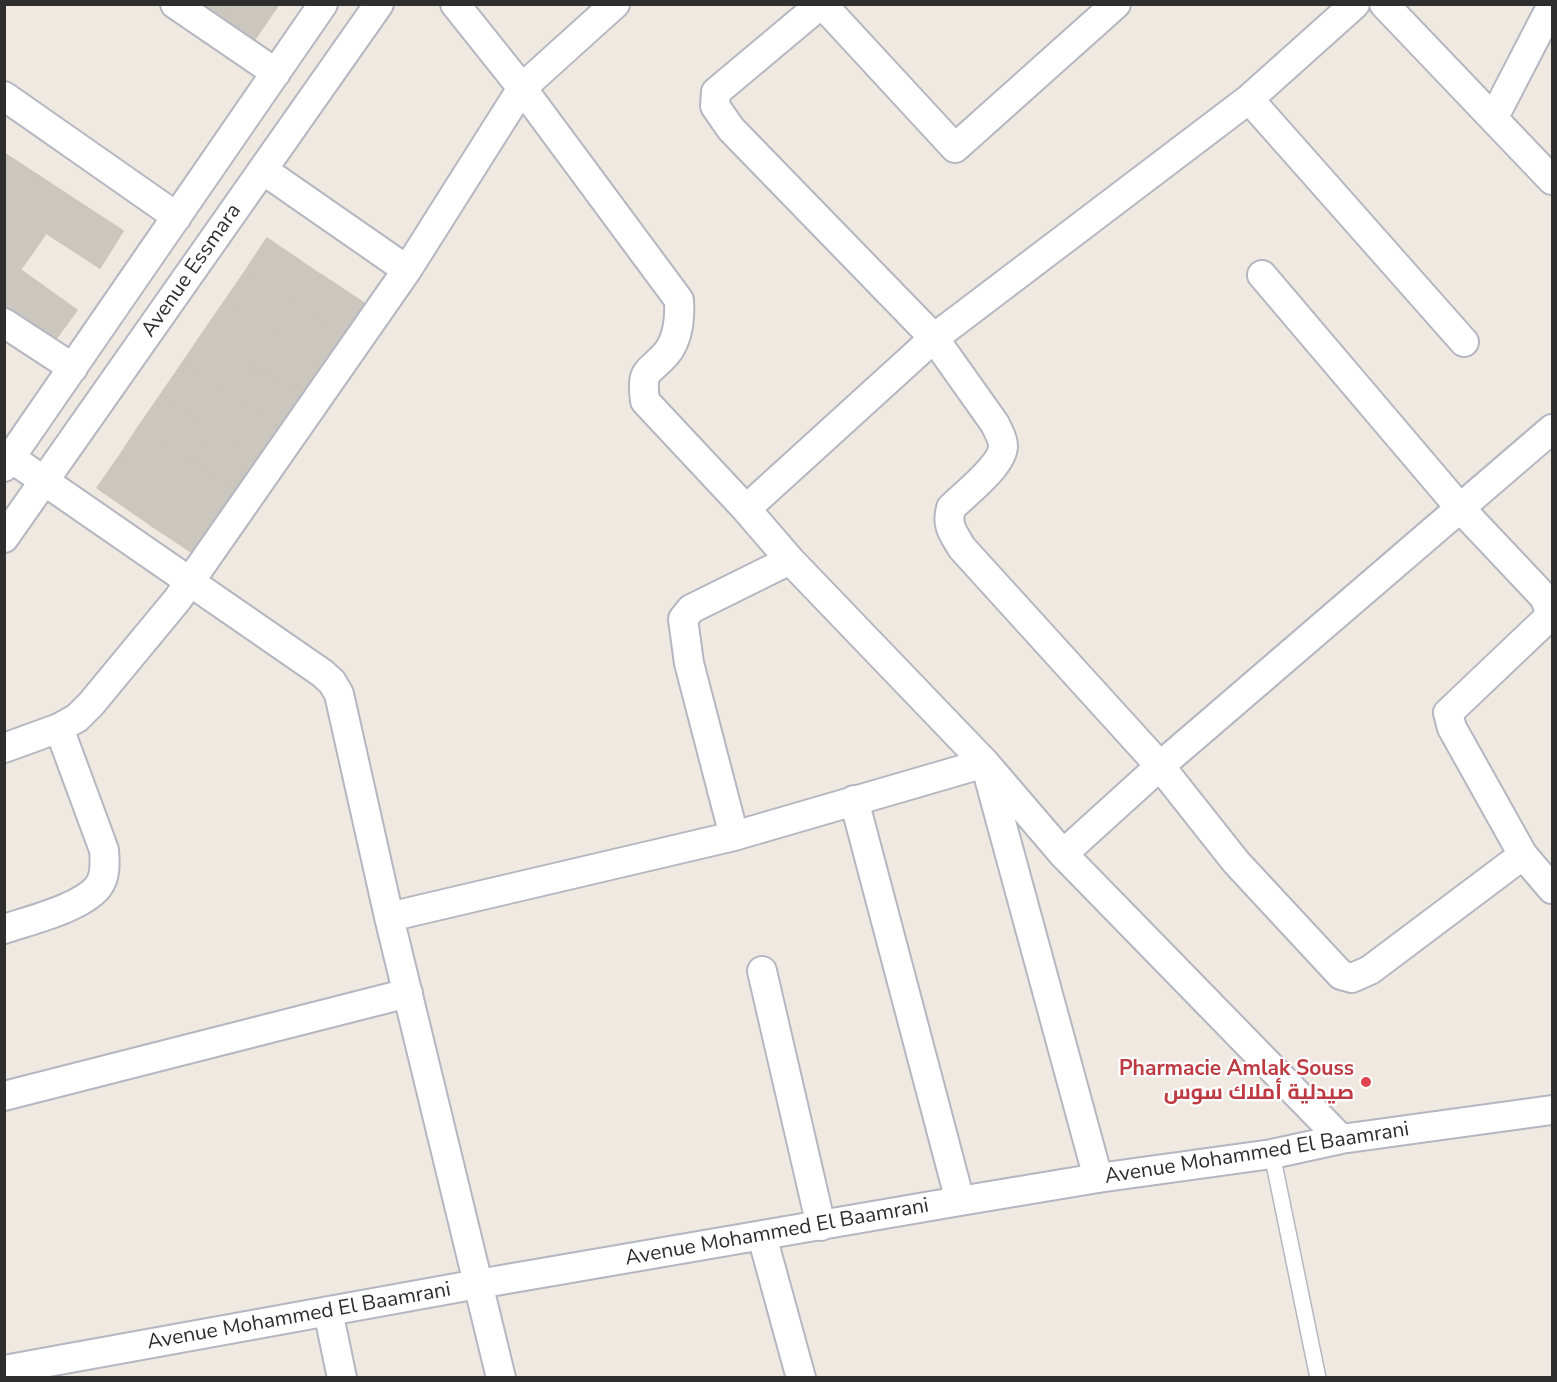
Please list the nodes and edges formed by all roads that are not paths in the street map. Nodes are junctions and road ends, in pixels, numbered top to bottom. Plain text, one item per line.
1 (175, 4) edge
2 (323, 4) edge
3 (379, 4) edge
4 (455, 4) edge
5 (615, 4) edge
6 (821, 4) edge
7 (1116, 4) edge
8 (1354, 4) edge
9 (1384, 4) edge
10 (1552, 5) edge
11 (276, 73) junction
12 (522, 88) junction
13 (4, 96) edge
14 (1249, 99) junction
15 (1494, 117) junction
16 (263, 170) junction
17 (1552, 180) edge
18 (177, 217) junction
19 (407, 270) junction
20 (1262, 275) dead end
21 (4, 323) edge
22 (933, 338) junction
23 (1464, 342) dead end
24 (73, 368) junction
25 (1552, 429) edge
26 (8, 462) edge
27 (45, 482) junction
28 (1460, 508) junction
29 (746, 509) junction
30 (4, 538) edge
31 (790, 560) junction
32 (189, 582) junction
33 (59, 728) junction
34 (4, 748) edge
35 (985, 762) junction
36 (1160, 766) junction
37 (854, 800) junction
38 (734, 836) junction
39 (1063, 854) junction
40 (1523, 855) junction
41 (1552, 889) edge
42 (389, 917) junction
43 (4, 929) edge
44 (762, 971) dead end
45 (408, 993) junction
46 (4, 1096) edge
47 (1552, 1110) edge
48 (1341, 1139) junction
49 (1272, 1154) junction
50 (1098, 1178) junction
51 (960, 1201) junction
52 (821, 1226) junction
53 (762, 1236) junction
54 (478, 1284) junction
55 (328, 1311) junction
56 (4, 1370) edge
57 (342, 1377) edge
58 (501, 1377) edge
59 (801, 1377) edge
60 (1318, 1377) edge

1 - 11 street
2 - 11 street, Avenue Essmara
3 - 16 street, Avenue Essmara
4 - 12 street
5 - 12 street
6 - 7 street
6 - 22 street
8 - 14 street
9 - 15 street
10 - 15 street
11 - 18 street, Avenue Essmara
12 - 19 street
12 - 29 street
13 - 18 street
14 - 22 street
14 - 23 street
15 - 17 street
16 - 19 street
16 - 27 street, Avenue Essmara
18 - 24 street, Avenue Essmara
19 - 32 street
20 - 28 street
21 - 24 street
22 - 29 street
22 - 36 street
24 - 26 street, Avenue Essmara
25 - 28 street
26 - 27 street
27 - 30 street, Avenue Essmara
27 - 32 street
28 - 36 street
28 - 40 street
29 - 31 street
31 - 35 street
31 - 38 street
32 - 33 street
32 - 42 street
33 - 34 street
33 - 43 street
35 - 37 street
35 - 39 street
35 - 50 street
36 - 39 street
36 - 40 street
37 - 38 street
37 - 51 street
38 - 42 street
39 - 48 street
40 - 41 street
42 - 45 street
44 - 52 street
45 - 46 street
45 - 54 street
47 - 48 street, Avenue Mohammed El Baamrani
48 - 49 street, Avenue Mohammed El Baamrani
49 - 50 street, Avenue Mohammed El Baamrani
49 - 60 lane
50 - 51 street, Avenue Mohammed El Baamrani
51 - 52 street, Avenue Mohammed El Baamrani
52 - 53 street, Avenue Mohammed El Baamrani
53 - 54 street, Avenue Mohammed El Baamrani
53 - 59 street
54 - 55 street, Avenue Mohammed El Baamrani
54 - 58 street
55 - 56 street, Avenue Mohammed El Baamrani
55 - 57 street

